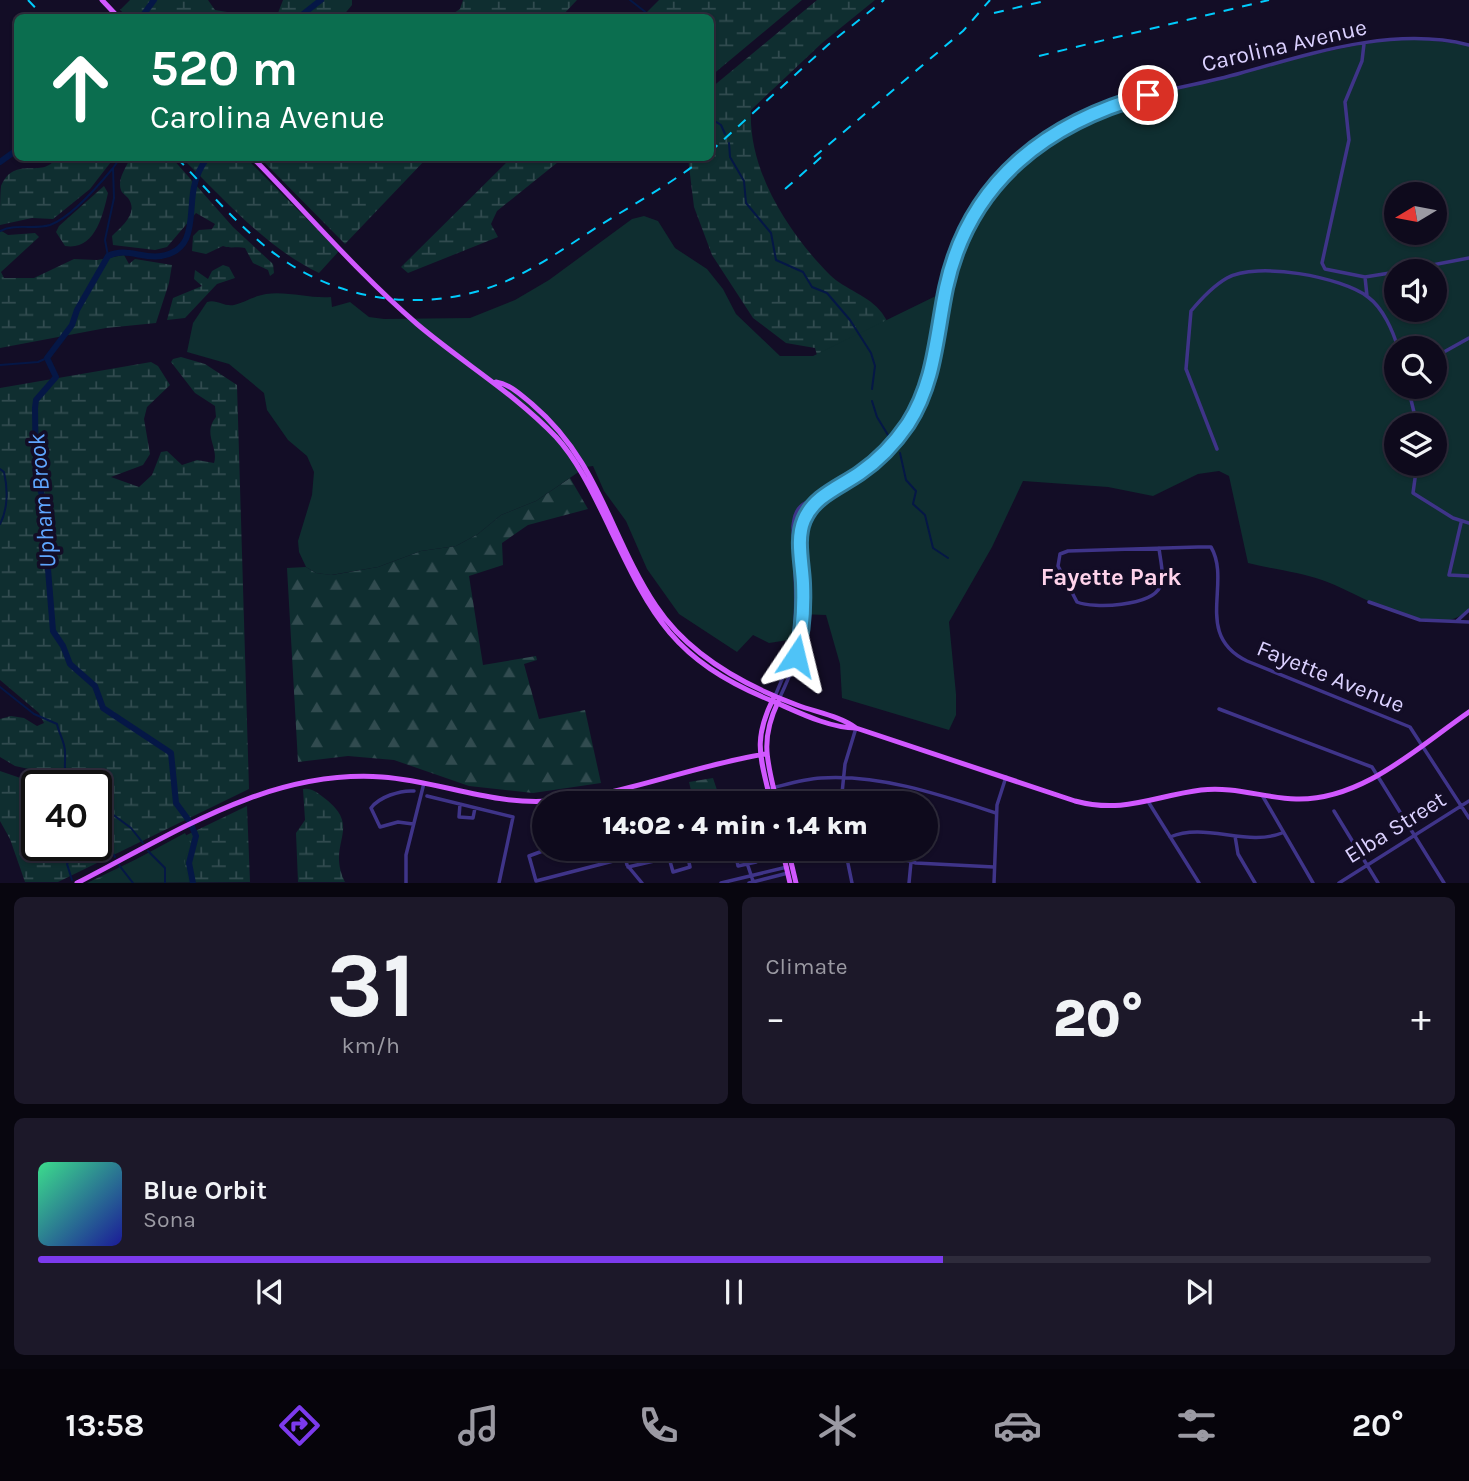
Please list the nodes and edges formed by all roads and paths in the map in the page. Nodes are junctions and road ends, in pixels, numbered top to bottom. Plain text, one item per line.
1 (102, 0) edge
2 (115, 14) edge
3 (1364, 44) junction
4 (1469, 45) edge
5 (256, 161) edge
6 (1469, 258) edge
7 (1447, 262) edge
8 (1384, 274) edge
9 (1365, 277) junction
10 (1367, 296) junction
11 (1393, 336) edge
12 (1469, 338) edge
13 (1447, 350) edge
14 (1217, 449) dead end
15 (1415, 476) edge
16 (819, 499) junction
17 (1461, 523) junction
18 (1469, 523) edge
19 (1159, 548) junction
20 (1469, 576) edge
21 (1369, 602) dead end
22 (1469, 610) edge
23 (1458, 620) junction
24 (1469, 622) edge
25 (776, 699) junction
26 (1219, 709) dead end
27 (1469, 712) edge
28 (856, 728) junction
29 (1423, 744) junction
30 (763, 754) junction
31 (1378, 774) junction
32 (1006, 777) junction
33 (843, 779) junction
34 (424, 783) junction
35 (771, 789) joint
36 (609, 791) edge
37 (842, 791) edge
38 (414, 792) dead end
39 (1262, 795) junction
40 (427, 796) dead end
41 (532, 801) edge
42 (1469, 801) edge
43 (1149, 803) junction
44 (460, 804) junction
45 (1462, 806) junction
46 (475, 808) junction
47 (1334, 811) dead end
48 (996, 813) junction
49 (1469, 817) edge
50 (413, 824) junction
51 (1282, 833) junction
52 (1414, 835) junction
53 (1235, 836) junction
54 (1170, 837) junction
55 (532, 855) edge
56 (613, 861) edge
57 (626, 861) edge
58 (655, 861) edge
59 (669, 861) edge
60 (689, 861) edge
61 (736, 861) edge
62 (748, 861) edge
63 (756, 861) edge
64 (787, 861) edge
65 (789, 861) edge
66 (847, 861) edge
67 (908, 861) edge
68 (911, 862) junction
69 (750, 864) junction
70 (1367, 864) junction
71 (628, 867) junction
72 (994, 867) junction
73 (790, 870) junction
74 (752, 875) junction
75 (751, 882) edge
76 (77, 883) edge
77 (406, 883) edge
78 (499, 883) edge
79 (642, 883) edge
80 (721, 883) edge
81 (790, 883) edge
82 (796, 883) edge
83 (852, 883) edge
84 (909, 883) edge
85 (994, 883) edge
86 (1199, 883) edge
87 (1255, 883) edge
88 (1313, 883) edge
89 (1339, 883) edge
90 (1378, 883) edge
91 (1444, 883) edge

1 - 2 main road
3 - 4 street, Carolina Avenue
3 - 9 street
3 - 16 street, Carolina Avenue
5 - 25 main road
6 - 7 street
8 - 9 street
9 - 10 street
10 - 11 street
10 - 14 street
12 - 13 street
15 - 17 street
16 - 25 street
16 - 25 street, Carolina Avenue
17 - 18 street
17 - 20 street
19 - 19 street
19 - 29 street, Fayette Avenue
21 - 23 street
22 - 23 street
23 - 24 street
25 - 28 main road
25 - 30 main road
26 - 31 street
27 - 29 main road
28 - 32 main road
28 - 33 street
29 - 31 main road
29 - 45 street, Fayette Avenue
30 - 35 main road
30 - 36 main road
31 - 39 main road
31 - 52 street
32 - 43 main road
32 - 48 street
33 - 35 street
33 - 37 street
33 - 48 street
34 - 41 main road
34 - 50 street
34 - 76 main road
38 - 50 street
39 - 43 main road
39 - 51 street
40 - 44 street
42 - 45 street, Elba Street
43 - 54 street
44 - 46 street
44 - 46 street
45 - 49 street, Fayette Avenue
45 - 52 street, Elba Street
46 - 78 street
47 - 70 street
48 - 72 street
50 - 77 street
51 - 53 street
51 - 88 street
52 - 70 street, Elba Street
52 - 91 street
53 - 54 street
53 - 87 street
54 - 86 street
55 - 56 street
57 - 71 street
58 - 71 street
59 - 60 street
61 - 69 street
62 - 69 street
63 - 69 street
64 - 73 main road
65 - 73 main road
66 - 83 street
67 - 68 street
68 - 72 street
68 - 84 street
69 - 74 street
70 - 89 street, Elba Street
70 - 90 street
71 - 79 street
72 - 85 street
73 - 74 street
73 - 75 street
73 - 81 main road
73 - 82 main road
74 - 75 street
74 - 80 street

